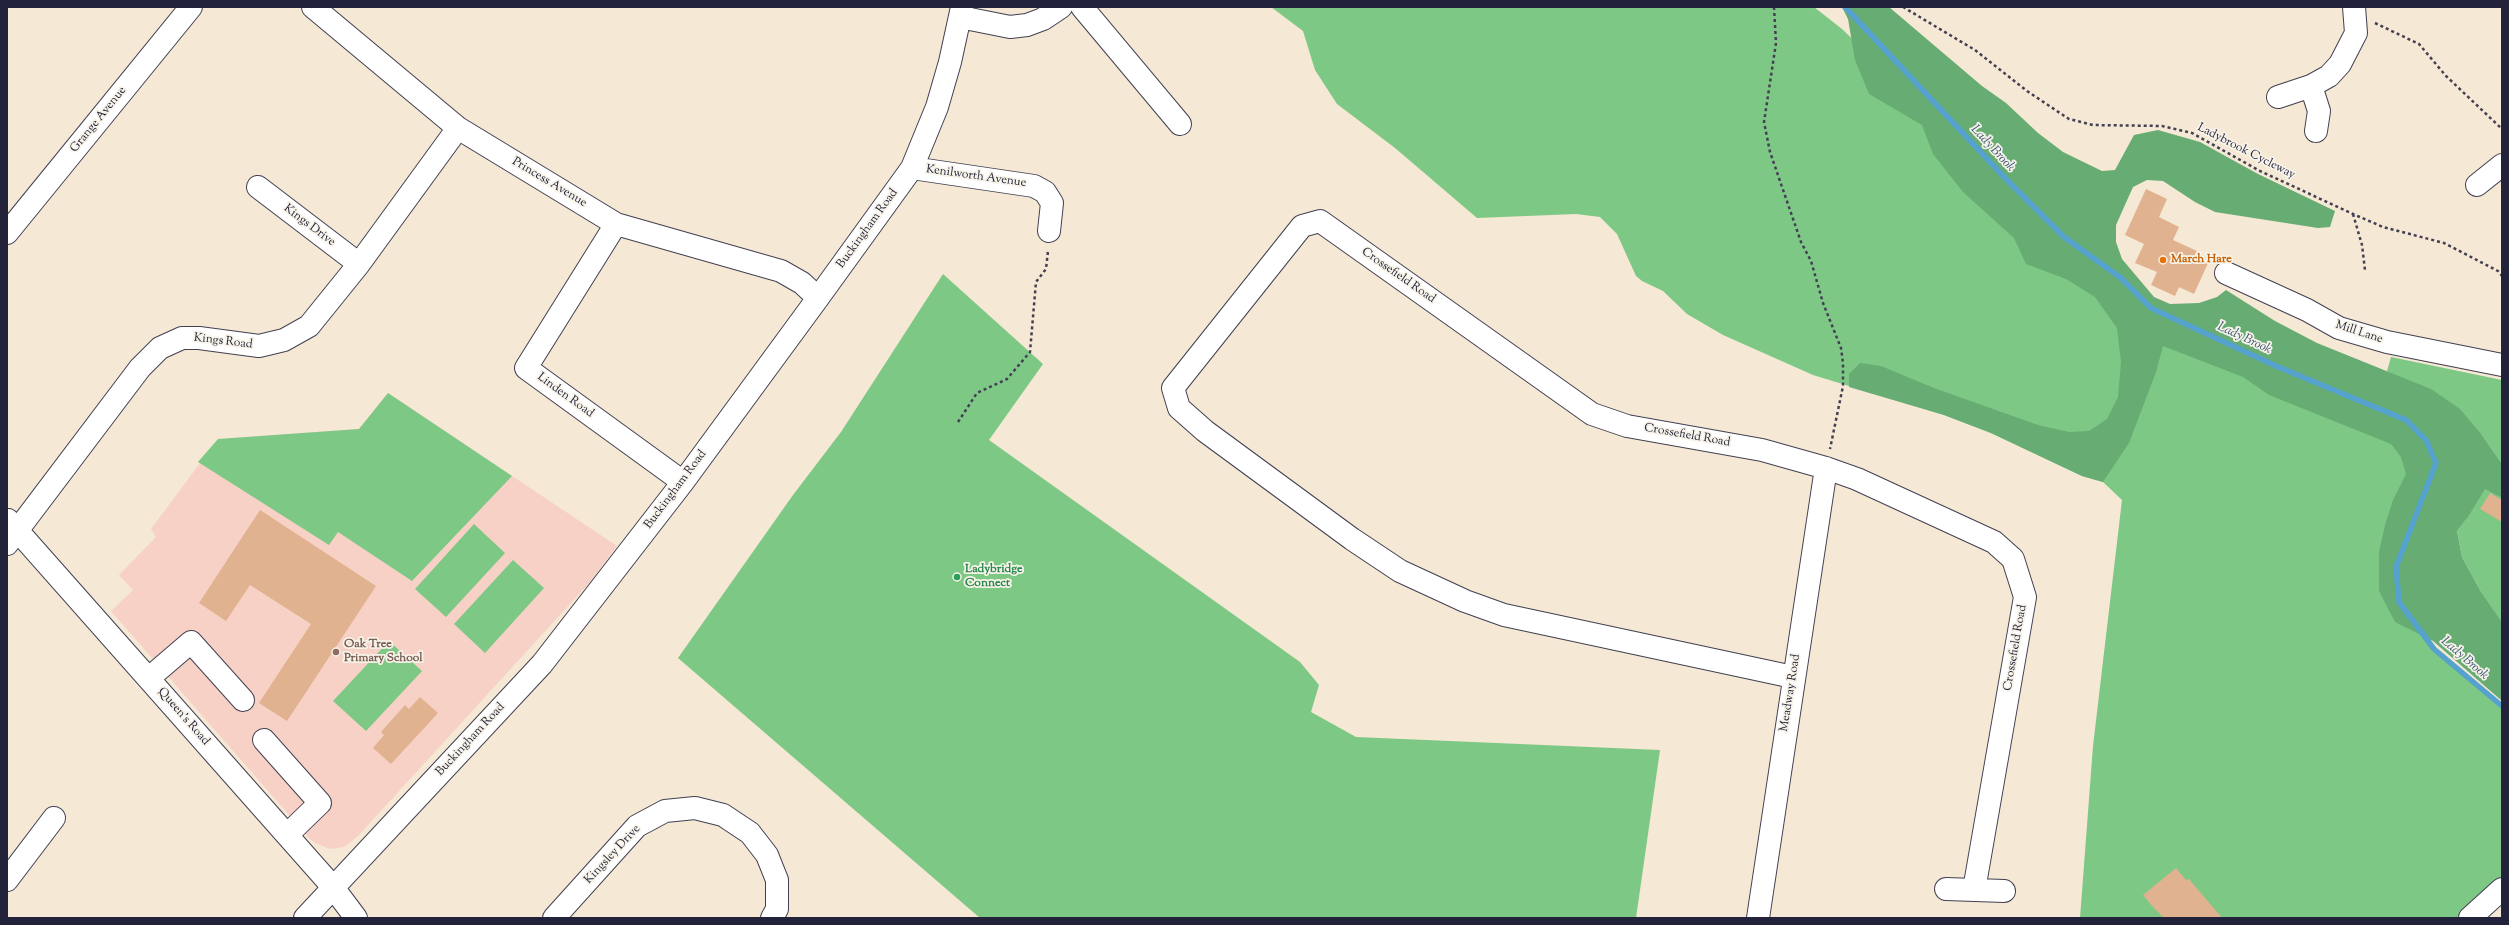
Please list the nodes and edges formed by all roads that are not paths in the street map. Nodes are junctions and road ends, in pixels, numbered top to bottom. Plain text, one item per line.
1 (191, 7) edge
2 (312, 7) edge
3 (1060, 7) edge
4 (1082, 7) edge
5 (2355, 10) edge
6 (961, 12) edge
7 (2311, 86) junction
8 (2278, 97) dead end
9 (1180, 124) dead end
10 (458, 128) junction
11 (2316, 131) dead end
12 (2502, 164) edge
13 (912, 168) junction
14 (2477, 186) dead end
15 (258, 187) dead end
16 (616, 224) junction
17 (1049, 231) road end
18 (7, 233) edge
19 (359, 264) junction
20 (2226, 273) dead end
21 (818, 298) junction
22 (2502, 365) edge
23 (1826, 468) junction
24 (683, 482) junction
25 (11, 531) edge
26 (1793, 677) junction
27 (149, 678) junction
28 (243, 700) dead end
29 (264, 740) dead end
30 (54, 818) dead end
31 (286, 835) junction
32 (7, 880) edge
33 (332, 886) junction
34 (1946, 889) dead end
35 (2502, 889) edge
36 (1974, 890) junction
37 (2004, 892) dead end
38 (304, 918) edge
39 (356, 918) edge
40 (554, 918) edge
41 (772, 918) edge
42 (1758, 918) edge
43 (2470, 918) edge

1 - 18 street, Grange Avenue
2 - 10 street, Princess Avenue
3 - 6 street
4 - 9 street
5 - 7 street
6 - 13 street, Buckingham Road
7 - 8 street
7 - 11 street
10 - 16 street, Princess Avenue
10 - 19 street, Kings Road
12 - 14 street
13 - 17 street, Kenilworth Avenue
13 - 21 street, Buckingham Road
15 - 19 street, Kings Drive
16 - 21 street, Princess Avenue
16 - 24 street, Linden Road
19 - 25 street, Kings Road
20 - 22 street, Mill Lane
21 - 24 street, Buckingham Road
23 - 26 street, Meadway Road
23 - 26 street, Crossefield Road
23 - 36 street, Crossefield Road
24 - 33 street, Buckingham Road
25 - 27 street, Queen's Road
26 - 42 street, Meadway Road
27 - 28 street
27 - 31 street, Queen's Road
29 - 31 street
30 - 32 street
31 - 33 street, Queen's Road
33 - 38 street, Buckingham Road
33 - 39 street, Queen's Road
34 - 36 street
35 - 43 street
36 - 37 street
40 - 41 street, Kingsley Drive

